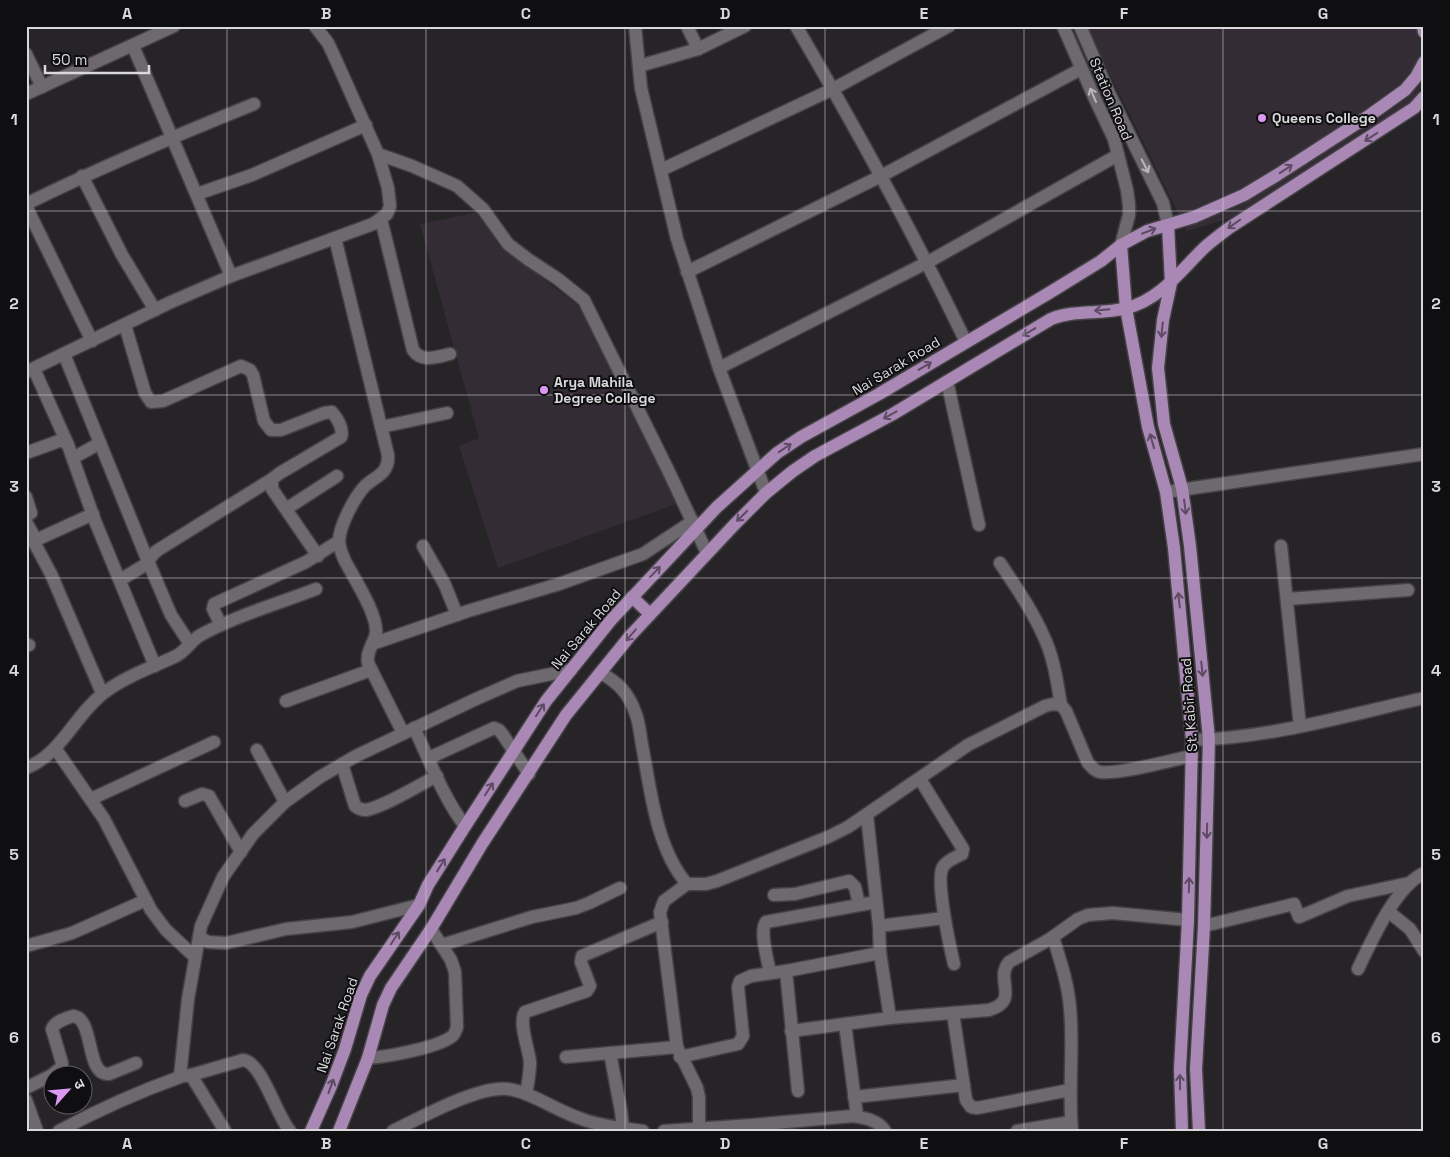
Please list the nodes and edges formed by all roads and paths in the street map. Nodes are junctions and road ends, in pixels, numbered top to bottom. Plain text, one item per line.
1 (174, 26) edge
2 (635, 26) edge
3 (687, 26) edge
4 (745, 26) edge
5 (796, 26) edge
6 (950, 26) edge
7 (1063, 26) edge
8 (1080, 26) edge
9 (1422, 26) edge
10 (317, 27) edge
11 (1424, 32) edge
12 (134, 46) junction
13 (698, 49) junction
14 (26, 54) edge
15 (1424, 62) edge
16 (638, 66) junction
17 (1081, 69) junction
18 (42, 87) junction
19 (833, 88) junction
20 (26, 94) edge
21 (1424, 97) edge
22 (254, 104) dead end
23 (366, 125) junction
24 (171, 137) junction
25 (378, 154) junction
26 (1118, 155) junction
27 (661, 170) junction
28 (82, 176) junction
29 (881, 176) junction
30 (197, 194) junction
31 (26, 205) edge
32 (381, 219) junction
33 (1168, 225) junction
34 (335, 238) junction
35 (1121, 245) junction
36 (928, 262) junction
37 (687, 272) junction
38 (231, 276) junction
39 (1171, 283) junction
40 (1126, 308) junction
41 (154, 310) junction
42 (124, 325) junction
43 (92, 341) junction
44 (966, 342) junction
45 (64, 354) junction
46 (450, 354) dead end
47 (718, 368) junction
48 (30, 370) edge
49 (947, 381) junction
50 (447, 413) dead end
51 (381, 427) junction
52 (100, 443) junction
53 (68, 445) junction
54 (26, 453) edge
55 (1424, 454) edge
56 (73, 458) junction
57 (757, 470) junction
58 (337, 476) dead end
59 (272, 479) junction
60 (1182, 488) junction
61 (1166, 492) junction
62 (766, 493) junction
63 (26, 497) edge
64 (286, 509) junction
65 (92, 514) junction
66 (26, 515) edge
67 (26, 522) edge
68 (694, 525) junction
69 (980, 525) dead end
70 (36, 540) junction
71 (339, 540) junction
72 (422, 546) dead end
73 (1281, 546) dead end
74 (707, 553) junction
75 (318, 556) junction
76 (148, 562) junction
77 (1000, 563) dead end
78 (120, 580) junction
79 (316, 589) dead end
80 (1408, 590) dead end
81 (632, 597) junction
82 (1287, 599) junction
83 (650, 614) junction
84 (457, 615) junction
85 (221, 626) junction
86 (190, 644) junction
87 (372, 644) junction
88 (155, 666) junction
89 (371, 670) junction
90 (571, 670) junction
91 (600, 673) junction
92 (102, 693) junction
93 (1424, 698) edge
94 (286, 701) dead end
95 (1061, 705) junction
96 (1300, 726) junction
97 (409, 731) junction
98 (1192, 740) junction
99 (1209, 740) junction
100 (214, 742) dead end
101 (55, 748) junction
102 (257, 750) dead end
103 (514, 751) junction
104 (1192, 756) junction
105 (429, 758) junction
106 (342, 764) junction
107 (26, 768) edge
108 (529, 774) junction
109 (437, 776) junction
110 (920, 779) junction
111 (91, 799) junction
112 (185, 800) dead end
113 (285, 802) junction
114 (867, 815) junction
115 (465, 826) junction
116 (241, 852) junction
117 (1424, 873) edge
118 (1409, 882) junction
119 (687, 884) junction
120 (620, 888) dead end
121 (774, 896) dead end
122 (146, 900) junction
123 (876, 902) junction
124 (859, 904) junction
125 (419, 905) junction
126 (1389, 912) junction
127 (944, 918) junction
128 (1188, 920) junction
129 (662, 922) junction
130 (879, 926) junction
131 (1204, 926) junction
132 (431, 929) junction
133 (199, 937) junction
134 (1053, 937) junction
135 (442, 944) junction
136 (26, 946) edge
137 (1424, 951) edge
138 (880, 953) junction
139 (194, 958) junction
140 (954, 964) dead end
141 (1358, 969) dead end
142 (786, 971) junction
143 (770, 973) junction
144 (953, 1013) junction
145 (890, 1018) junction
146 (845, 1024) junction
147 (792, 1031) junction
148 (679, 1052) junction
149 (610, 1054) junction
150 (566, 1057) dead end
151 (368, 1058) junction
152 (136, 1063) dead end
153 (62, 1064) edge
154 (185, 1076) junction
155 (42, 1080) edge
156 (964, 1086) junction
157 (26, 1088) edge
158 (1070, 1090) junction
159 (798, 1091) dead end
160 (526, 1094) junction
161 (854, 1097) junction
162 (26, 1100) edge
163 (857, 1116) junction
164 (1072, 1127) edge
165 (287, 1128) edge
166 (623, 1128) junction
167 (699, 1128) junction
168 (679, 1130) edge
169 (37, 1131) edge
170 (59, 1131) edge
171 (225, 1131) edge
172 (273, 1131) edge
173 (312, 1131) edge
174 (339, 1131) edge
175 (393, 1131) edge
176 (643, 1131) edge
177 (664, 1131) edge
178 (885, 1131) edge
179 (1017, 1131) edge
180 (1182, 1131) edge
181 (1199, 1131) edge

1 - 12 street
2 - 16 street
3 - 13 street
4 - 13 street
5 - 19 street
6 - 19 street
7 - 17 street, Station Road
8 -> 33 street, Station Road
9 - 11 main road
10 - 23 street
12 - 18 street
12 - 24 street
13 - 16 street
14 - 18 street
33 -> 15 main road, Nai Sarak Road
16 - 27 street
26 -> 17 street, Station Road
17 - 29 street
18 - 20 street
19 - 27 street
19 - 29 street
21 -> 39 main road
22 - 24 street
23 - 25 street
23 - 30 street
24 - 28 street
24 - 30 street
25 - 32 street
25 - 68 street
26 - 35 street, Station Road
26 - 36 street
27 - 37 street
28 - 31 street
28 - 41 street
29 - 36 street
29 - 37 street
30 - 38 street
31 - 43 street
32 - 34 street
32 - 46 street
35 -> 33 main road, Nai Sarak Road
33 - 39 main road, St. Kabir Road
34 - 38 street
34 - 51 street
35 - 40 main road, St. Kabir Road
35 - 44 main road, Nai Sarak Road
36 - 44 street
36 - 47 street
37 - 47 street
38 - 41 street
39 - 40 main road
39 -> 60 main road, St. Kabir Road
40 -> 49 main road
61 -> 40 main road, St. Kabir Road
41 - 42 street
42 - 43 street
42 - 59 street
43 - 45 street
57 -> 44 main road, Nai Sarak Road
45 - 48 street
45 - 52 street
47 - 57 street
48 - 53 street
49 -> 62 main road
49 - 69 street
50 - 51 street
51 - 71 street
52 - 56 street
52 - 76 street
53 - 54 street
53 - 56 street
55 - 60 street
56 - 65 street
57 - 62 street
57 - 68 main road, Nai Sarak Road
58 - 64 street
59 - 64 street
59 - 76 street
60 - 61 street
60 -> 99 main road, St. Kabir Road
98 -> 61 main road, St. Kabir Road
62 -> 74 main road
63 - 66 street
64 - 75 street
65 - 70 street
65 - 78 street
67 - 70 street
68 - 74 street
81 -> 68 main road, Nai Sarak Road
68 - 84 street
70 - 92 street
71 - 75 street
71 - 87 street
72 - 84 street
73 - 82 street
74 - 83 main road
75 - 85 street
76 - 78 street
76 - 86 street
77 - 95 street
78 - 88 street
79 - 85 street
80 - 82 street
81 - 83 main road
81 - 90 main road, Nai Sarak Road
82 - 96 street
83 -> 91 main road
84 - 87 street
85 - 86 street
86 - 88 street
87 - 89 street
88 - 92 street
89 - 94 street
89 - 97 street
90 - 97 street
103 -> 90 main road, Nai Sarak Road
91 - 108 main road
91 - 119 street
92 - 101 street
93 - 96 street
95 - 104 street
95 - 110 street
96 - 99 street
97 - 105 street
97 - 106 street
98 - 99 street
98 - 104 main road, St. Kabir Road
99 -> 131 main road, St. Kabir Road
100 - 111 street
101 - 107 street
101 - 111 street
102 - 113 street
103 - 105 street
103 - 108 street
115 -> 103 main road, Nai Sarak Road
128 -> 104 main road, St. Kabir Road
105 - 109 street
106 - 109 street
106 - 113 street
108 - 132 main road
109 - 115 street
110 - 114 street
110 - 127 street
111 - 122 street
112 - 116 street
113 - 116 street
114 - 119 street
114 - 123 street
125 -> 115 main road, Nai Sarak Road
116 - 133 street
117 - 118 street
118 - 126 street
118 - 131 street
119 - 129 street
120 - 135 street
121 - 124 street
122 - 136 street
122 - 139 street
123 - 124 street
123 - 130 street
124 - 143 street
125 - 133 street
173 -> 125 main road, Nai Sarak Road
126 - 137 street
126 - 141 street
127 - 130 street
127 - 140 street
128 - 134 street
180 -> 128 main road, St. Kabir Road
129 - 148 street
129 - 160 street
130 - 138 street
131 - 181 main road, St. Kabir Road
132 - 135 street
132 - 151 main road
133 - 139 street
134 - 144 street
134 - 158 street
135 - 151 street
138 - 142 street
138 - 145 street
139 - 154 street
142 - 143 street
142 - 147 street
143 - 148 street
144 - 145 street
144 - 156 street
145 - 146 street
146 - 147 street
146 - 161 street
147 - 159 street
148 - 149 street
148 - 167 street
149 - 150 street
149 - 166 street
151 - 174 main road
152 - 153 street
154 - 165 street
154 - 170 street
154 - 171 street
155 - 157 street
156 - 158 street
156 - 161 street
158 - 164 street
160 - 166 street
160 - 175 street
161 - 163 street
162 - 169 street
163 - 167 street
163 - 178 street
164 - 179 street
165 - 172 street
166 - 176 street
167 - 168 street
168 - 177 street

